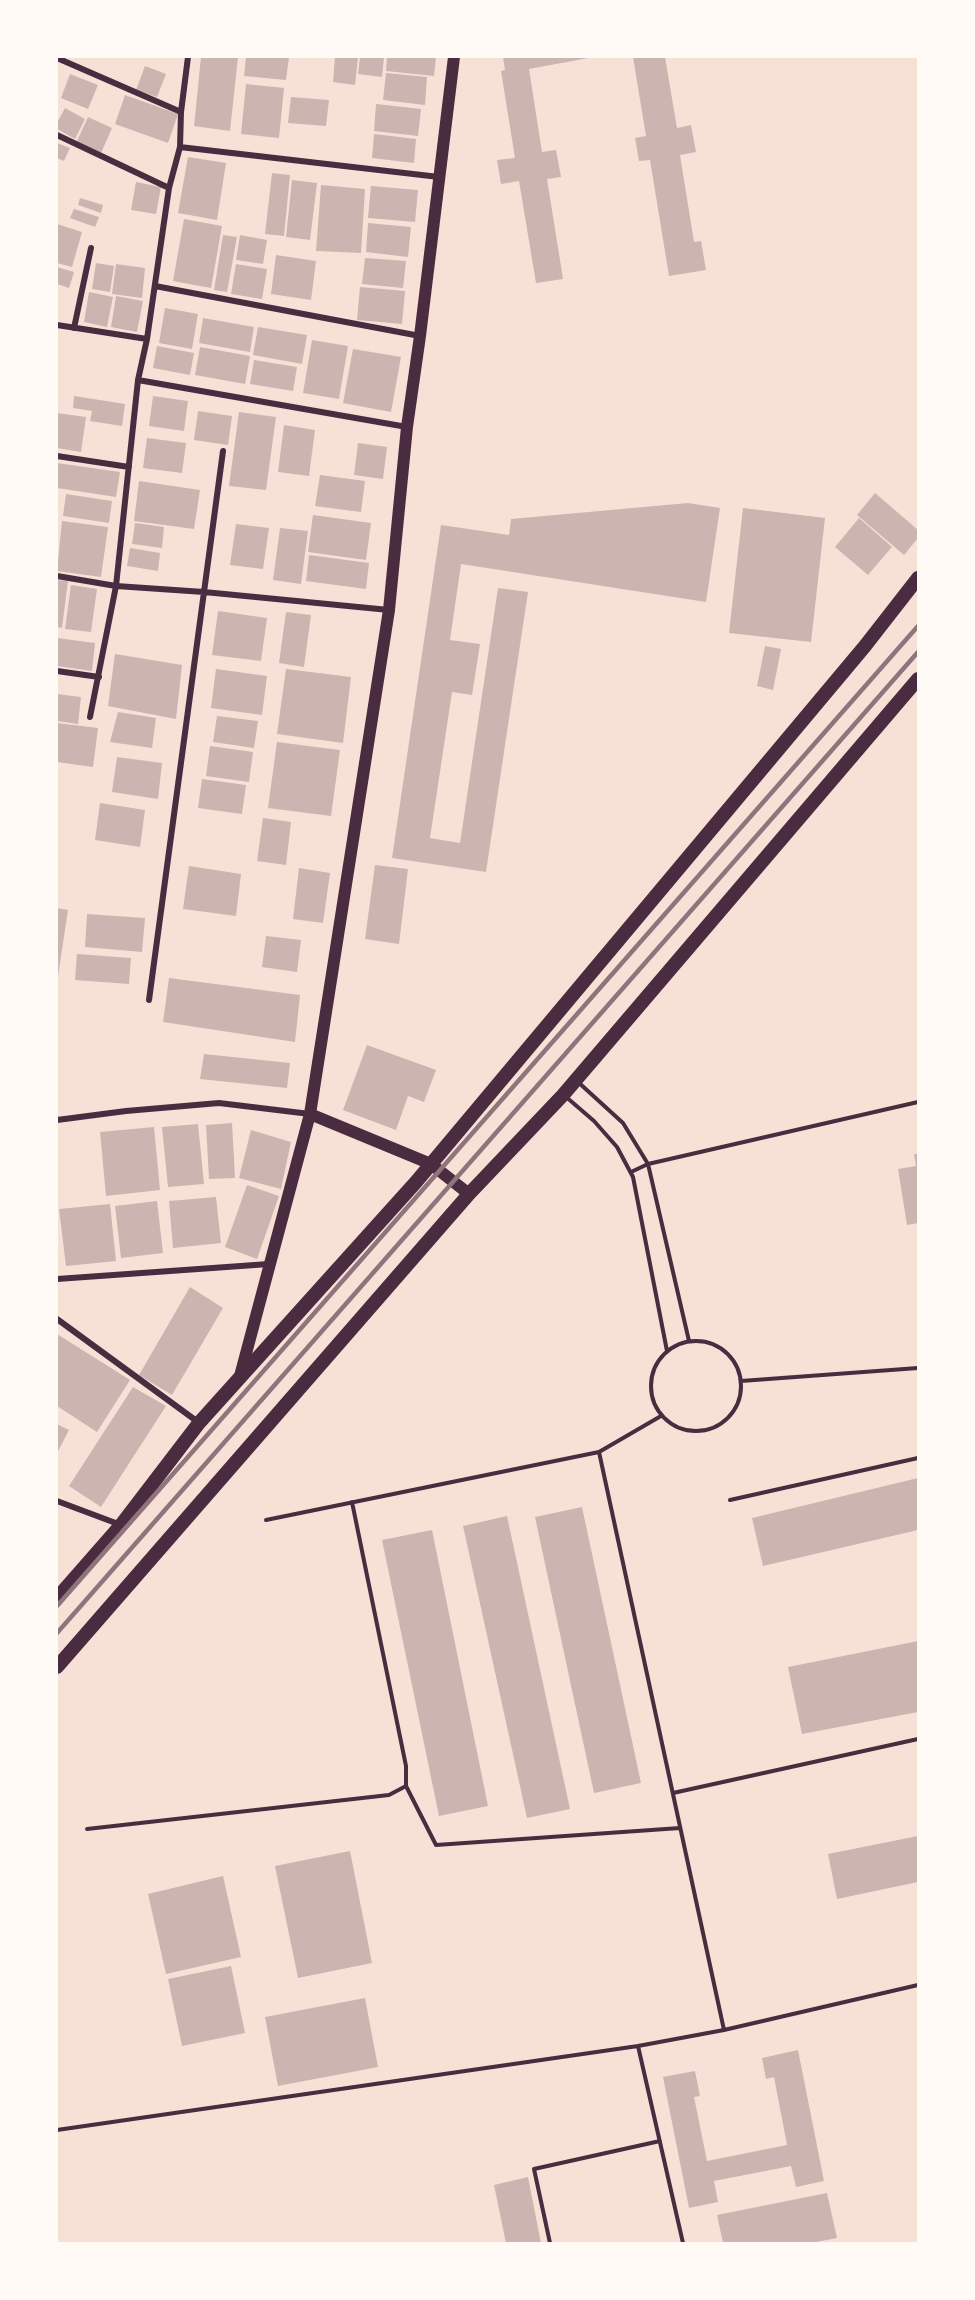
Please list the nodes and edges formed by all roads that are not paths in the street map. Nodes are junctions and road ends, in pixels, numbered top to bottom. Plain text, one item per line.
1 (188, 57) edge
2 (454, 57) edge
3 (57, 58) edge
4 (181, 112) junction
5 (57, 135) edge
6 (180, 147) junction
7 (440, 177) junction
8 (169, 188) junction
9 (91, 248) dead end
10 (155, 286) junction
11 (57, 325) edge
12 (74, 328) junction
13 (420, 336) junction
14 (147, 339) junction
15 (138, 380) junction
16 (407, 427) junction
17 (223, 451) dead end
18 (57, 456) edge
19 (129, 467) junction
20 (57, 576) edge
21 (918, 578) edge
22 (116, 586) junction
23 (204, 592) junction
24 (389, 610) junction
25 (57, 671) edge
26 (99, 677) junction
27 (918, 679) edge
28 (90, 717) dead end
29 (149, 1000) dead end
30 (575, 1080) junction
31 (563, 1095) junction
32 (918, 1102) edge
33 (310, 1114) junction
34 (57, 1120) edge
35 (431, 1164) junction
36 (648, 1164) junction
37 (631, 1173) junction
38 (469, 1194) junction
39 (269, 1264) junction
40 (57, 1279) edge
41 (57, 1319) edge
42 (688, 1341) junction
43 (667, 1351) junction
44 (918, 1368) edge
45 (240, 1376) junction
46 (741, 1381) junction
47 (661, 1416) junction
48 (199, 1423) junction
49 (599, 1452) junction
50 (918, 1458) edge
51 (730, 1500) dead end
52 (57, 1501) edge
53 (352, 1502) junction
54 (266, 1520) dead end
55 (121, 1525) junction
56 (57, 1598) edge
57 (57, 1667) edge
58 (918, 1739) edge
59 (406, 1786) junction
60 (673, 1794) junction
61 (680, 1828) junction
62 (87, 1829) dead end
63 (918, 1986) edge
64 (724, 2030) junction
65 (638, 2046) junction
66 (57, 2130) edge
67 (660, 2141) junction
68 (550, 2243) edge
69 (683, 2243) edge

1 - 4 street
2 - 7 main road
3 - 4 street
4 - 6 street
5 - 8 street
6 - 7 street
6 - 8 street
7 - 13 main road
8 - 10 street
9 - 12 street
10 - 13 street
10 - 14 street
11 - 12 street
12 - 14 street
13 - 16 main road
14 - 15 street
15 - 16 street
15 - 19 street
16 - 24 main road
17 - 23 street
18 - 19 street
19 - 22 street
20 - 22 street
21 - 35 main road
22 - 23 street
22 - 26 street
23 - 24 street
23 - 29 street
24 - 33 main road
25 - 26 street
26 - 28 street
27 - 30 main road
30 - 31 main road
30 - 36 lane
31 - 37 lane
31 - 38 main road
32 - 36 lane
33 - 34 street
33 - 35 main road
33 - 39 main road
35 - 38 main road
35 - 45 main road
36 - 37 lane
36 - 42 lane
37 - 43 lane
38 - 57 main road
39 - 40 street
39 - 45 main road
41 - 48 street
42 - 43 lane
42 - 46 lane
43 - 47 lane
44 - 46 lane
45 - 48 main road
46 - 47 lane
47 - 49 lane
48 - 55 main road
49 - 53 lane
49 - 60 lane
50 - 51 lane
52 - 55 street
53 - 54 lane
53 - 59 lane
55 - 56 main road
58 - 60 lane
59 - 61 lane
59 - 62 lane
60 - 61 lane
61 - 64 lane
63 - 64 lane
64 - 65 lane
65 - 66 lane
65 - 67 lane
67 - 68 lane
67 - 69 lane

